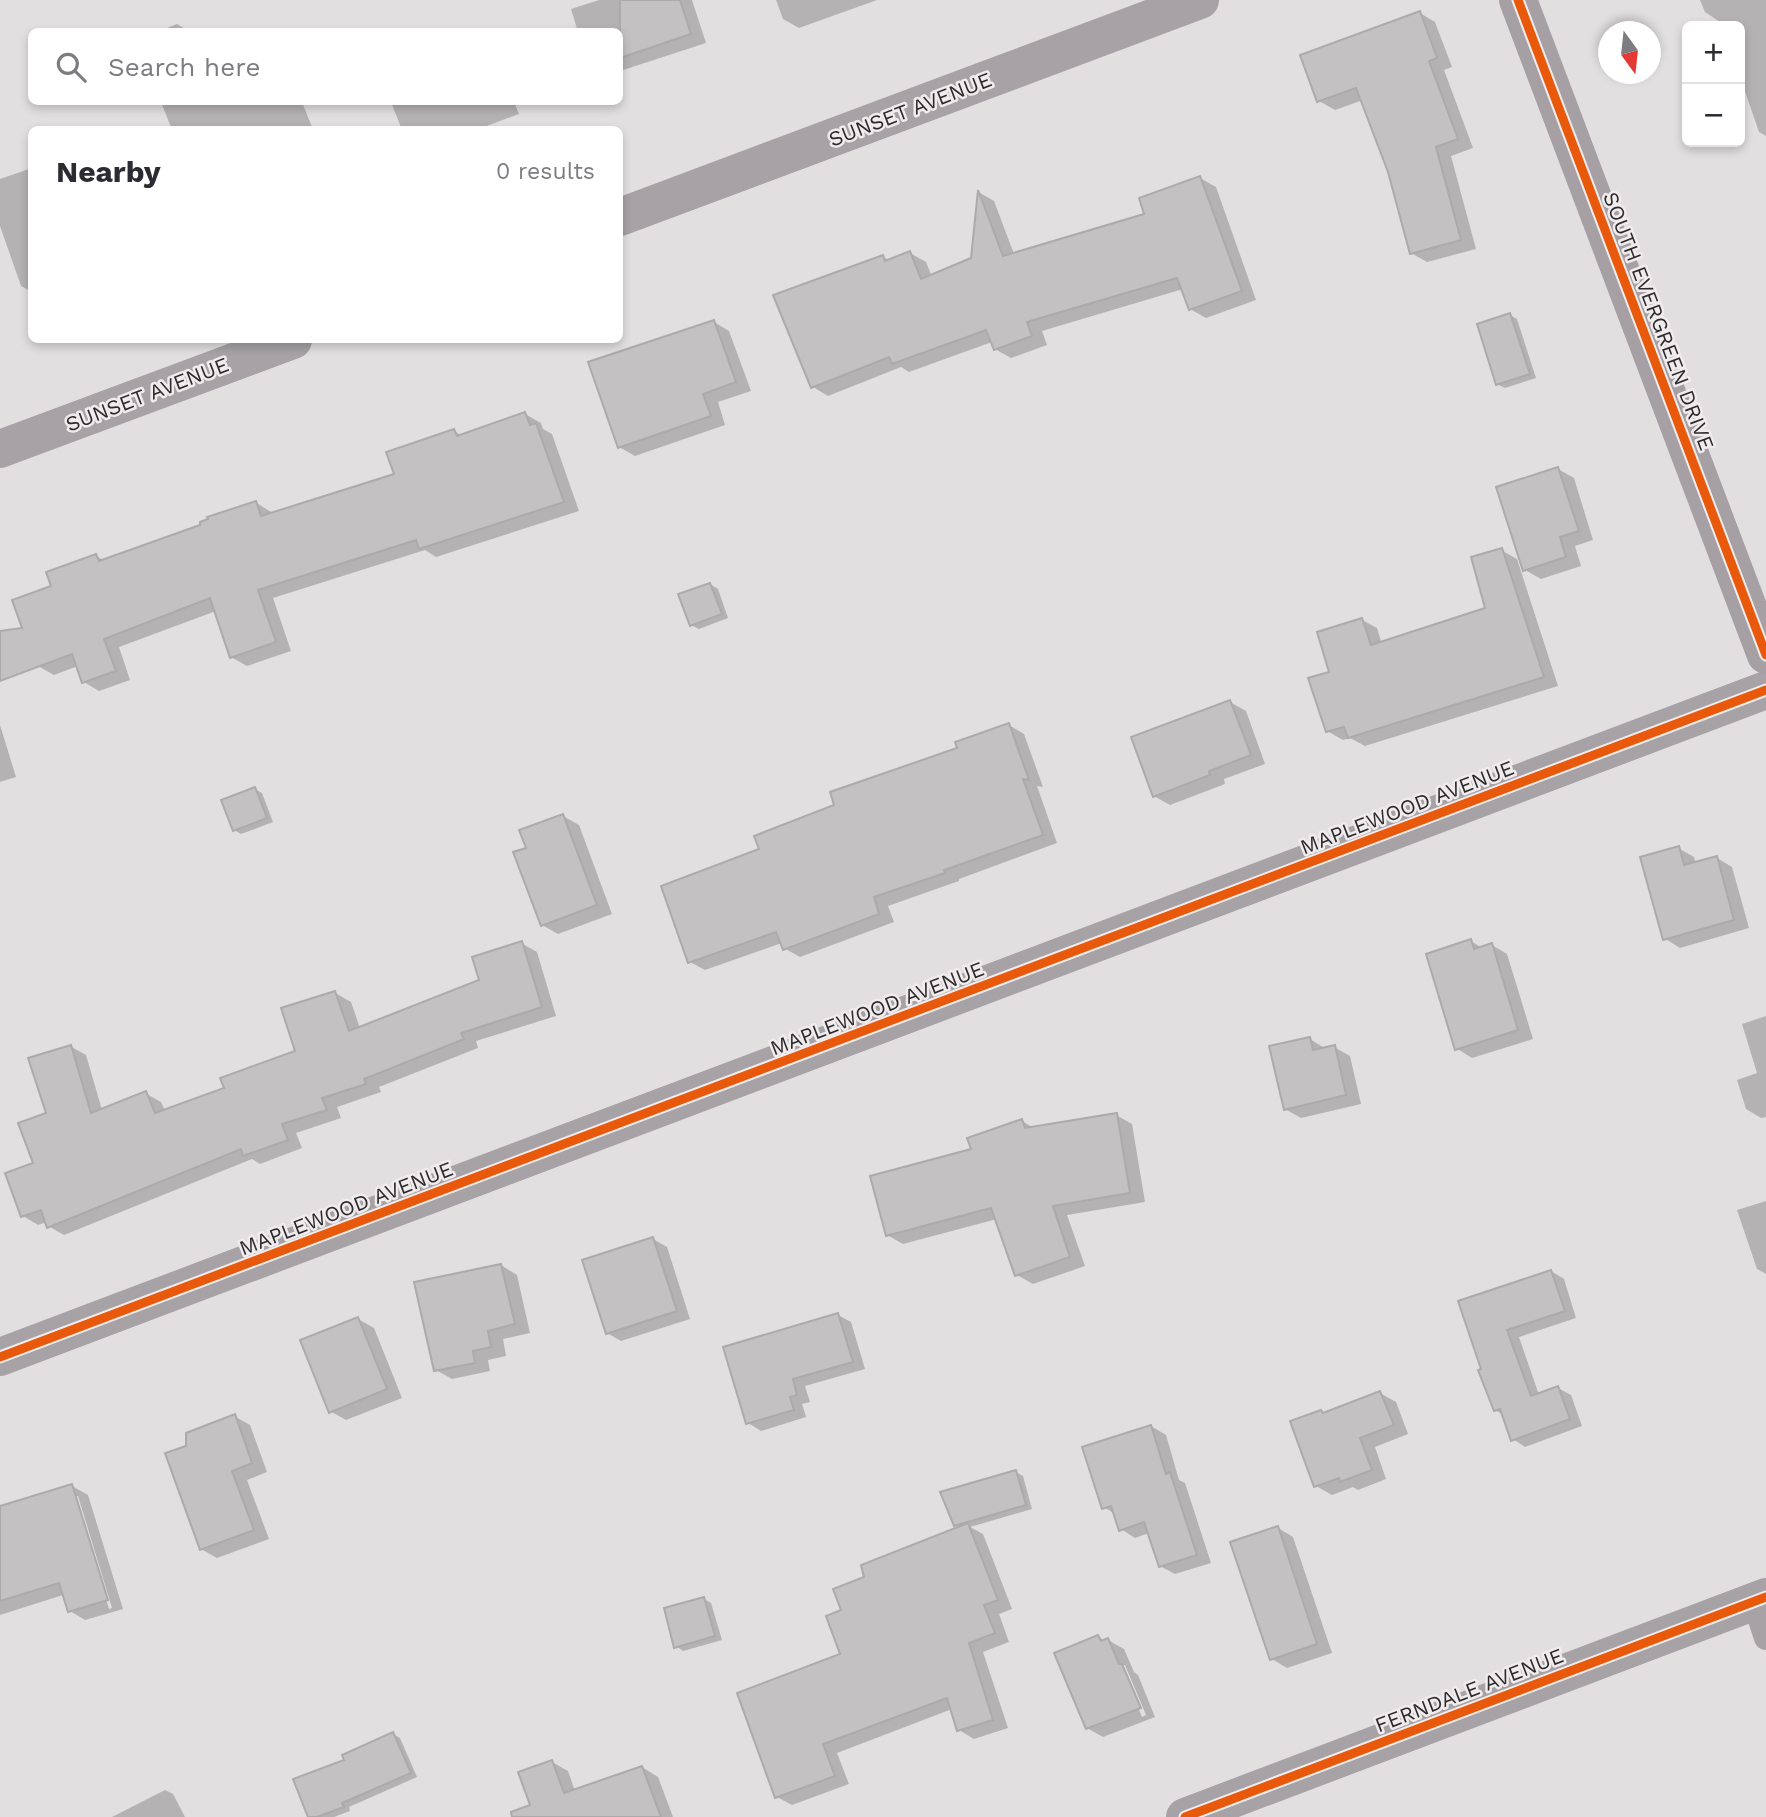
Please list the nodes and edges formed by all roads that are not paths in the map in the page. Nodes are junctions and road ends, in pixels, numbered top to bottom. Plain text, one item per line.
1 (1200, 0) edge
2 (1518, 0) edge
3 (623, 217) edge
4 (285, 343) edge
5 (0, 449) edge
6 (1766, 655) edge
7 (1766, 691) edge
8 (0, 1357) edge
9 (1760, 1599) edge
10 (1766, 1638) edge
11 (1185, 1817) edge

1 - 3 street, SUNSET AVENUE
2 - 6 street, SOUTH EVERGREEN DRIVE
4 - 5 street, SUNSET AVENUE
7 - 8 street, MAPLEWOOD AVENUE
9 - 10 lane
9 - 11 street, FERNDALE AVENUE

